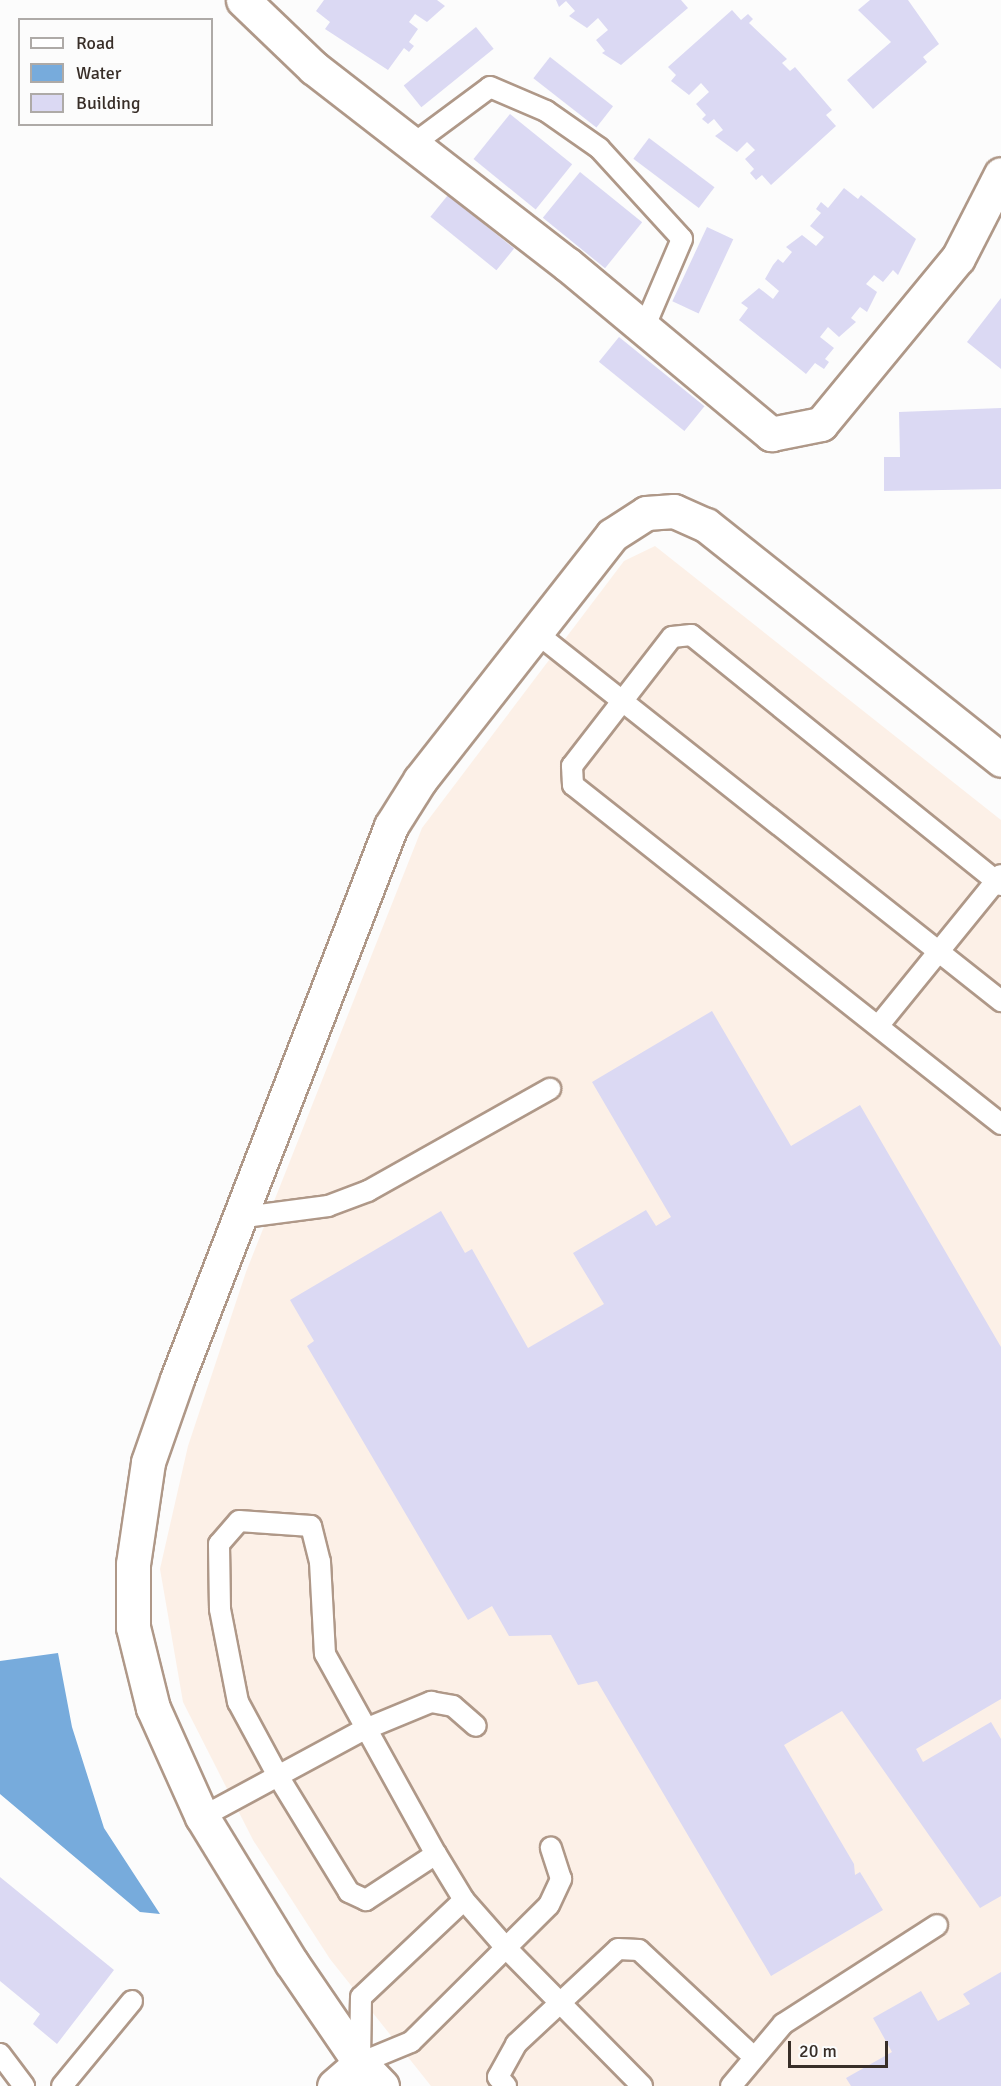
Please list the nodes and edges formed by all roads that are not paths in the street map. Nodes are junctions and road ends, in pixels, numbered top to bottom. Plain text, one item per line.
1 (243, 0) edge
2 (412, 145) junction
3 (1001, 174) edge
4 (644, 328) junction
5 (534, 631) junction
6 (620, 701) junction
7 (1001, 760) edge
8 (999, 880) edge
9 (940, 951) junction
10 (1001, 1001) edge
11 (879, 1025) junction
12 (550, 1089) dead end
13 (1001, 1124) edge
14 (237, 1218) junction
15 (476, 1726) dead end
16 (363, 1730) junction
17 (278, 1776) junction
18 (202, 1817) junction
19 (551, 1848) dead end
20 (436, 1854) junction
21 (464, 1900) junction
22 (938, 1925) dead end
23 (508, 1950) junction
24 (132, 2001) dead end
25 (558, 2005) junction
26 (0, 2055) edge
27 (755, 2058) junction
28 (371, 2075) edge
29 (16, 2084) edge
30 (62, 2086) edge
31 (334, 2086) edge
32 (506, 2086) edge
33 (642, 2086) edge
34 (730, 2086) edge

1 - 2 street
2 - 4 street
2 - 4 lane
3 - 4 street
5 - 6 lane
5 - 7 street
5 - 14 street
6 - 8 lane
6 - 9 lane
6 - 11 lane
8 - 9 lane
9 - 10 lane
9 - 11 lane
11 - 13 lane
12 - 14 lane
14 - 18 street
15 - 16 lane
16 - 17 lane
16 - 17 lane
16 - 20 lane
17 - 18 lane
17 - 20 lane
18 - 28 street
19 - 23 lane
20 - 21 lane
21 - 23 lane
21 - 28 lane
22 - 27 lane
23 - 25 lane
23 - 28 lane
24 - 30 lane
25 - 27 lane
25 - 32 lane
25 - 33 lane
26 - 29 lane
27 - 34 lane
28 - 31 street

